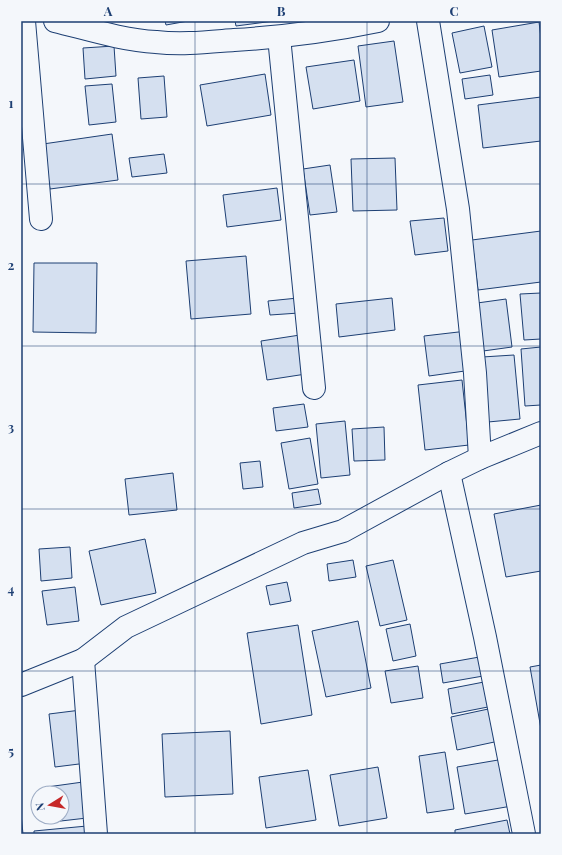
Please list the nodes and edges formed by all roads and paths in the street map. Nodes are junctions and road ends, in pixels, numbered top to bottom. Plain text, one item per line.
1 (24, 21) edge
2 (55, 21) edge
3 (378, 21) edge
4 (428, 21) edge
5 (279, 37) junction
6 (41, 219) dead end
7 (314, 388) dead end
8 (541, 433) edge
9 (480, 458) junction
10 (449, 473) junction
11 (83, 660) junction
12 (21, 685) edge
13 (96, 834) edge
14 (524, 834) edge

1 - 6 street
2 - 5 street
3 - 5 street
4 - 9 street
5 - 7 street
8 - 9 street
9 - 10 street
10 - 11 street
10 - 14 street
11 - 12 street
11 - 13 street

